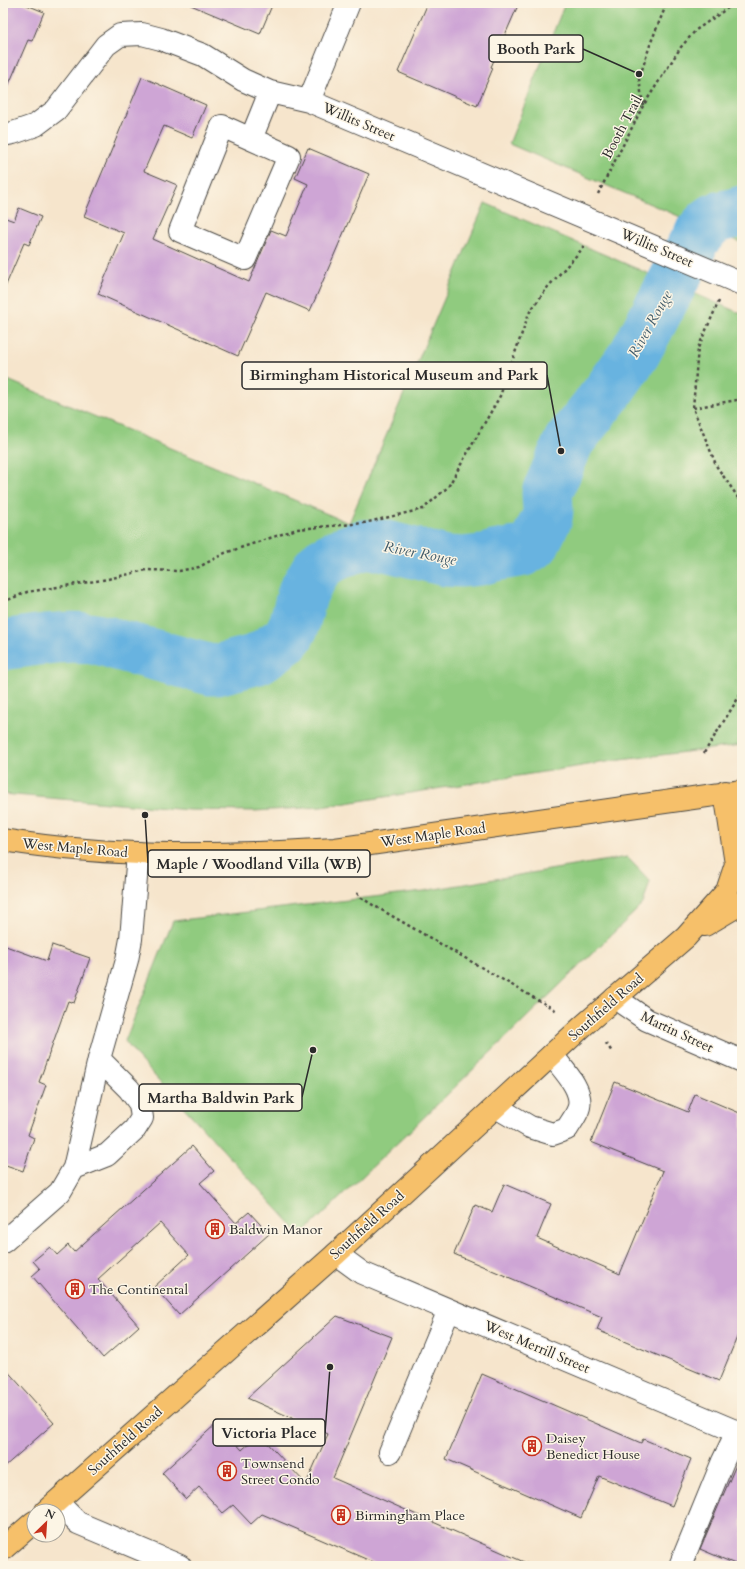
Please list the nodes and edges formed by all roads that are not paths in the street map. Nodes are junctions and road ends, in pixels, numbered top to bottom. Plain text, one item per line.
1 (349, 3) edge
2 (270, 92) junction
3 (309, 101) junction
4 (3, 135) edge
5 (251, 139) junction
6 (734, 281) edge
7 (734, 792) edge
8 (3, 840) edge
9 (138, 853) junction
10 (742, 903) edge
11 (686, 937) junction
12 (615, 998) junction
13 (552, 1055) junction
14 (99, 1059) junction
15 (742, 1061) edge
16 (496, 1107) junction
17 (74, 1168) junction
18 (3, 1242) edge
19 (336, 1254) junction
20 (449, 1310) junction
21 (740, 1433) edge
22 (390, 1452) dead end
23 (54, 1503) edge
24 (66, 1515) edge
25 (26, 1529) edge
26 (3, 1549) edge
27 (180, 1566) edge
28 (680, 1566) edge

1 - 3 street
2 - 3 street, Willits Street
2 - 4 street, Willits Street
2 - 5 street
3 - 6 street, Willits Street
5 - 5 street
7 - 9 main road, West Maple Road
7 - 11 main road, Southfield Road
8 - 9 main road, West Maple Road
9 - 14 street
10 - 11 main road, Southfield Road
11 - 12 main road, Southfield Road
12 - 13 main road, Southfield Road
12 - 15 street, Martin Street
13 - 16 main road, Southfield Road
13 - 16 street
14 - 17 street
14 - 17 street
16 - 19 main road, Southfield Road
17 - 18 street
19 - 20 street, West Merrill Street
19 - 23 main road, Southfield Road
20 - 21 street, West Merrill Street
20 - 22 street
21 - 28 street
24 - 27 street
25 - 26 main road

